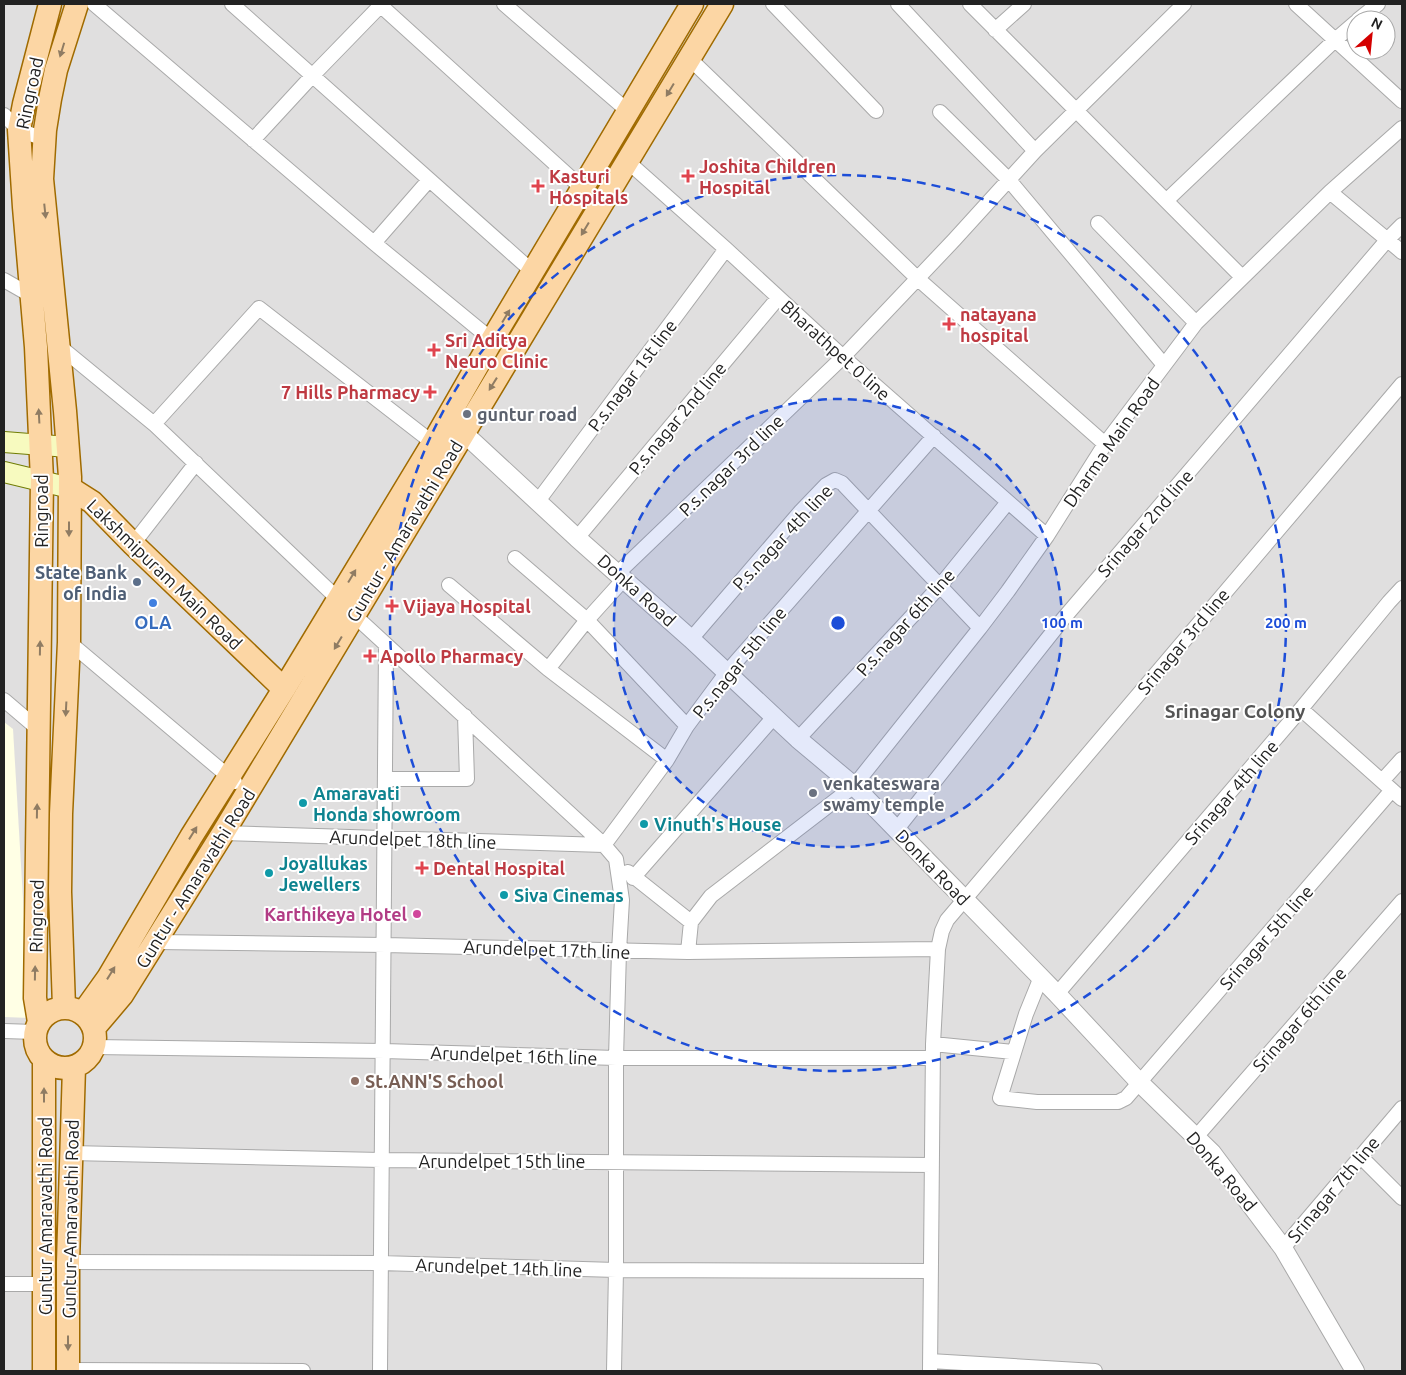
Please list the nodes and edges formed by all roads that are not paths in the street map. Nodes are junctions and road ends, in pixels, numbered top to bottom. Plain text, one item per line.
1 (50, 4) edge
2 (77, 4) edge
3 (94, 4) edge
4 (232, 4) edge
5 (381, 4) edge
6 (504, 4) edge
7 (692, 4) edge
8 (722, 4) edge
9 (773, 4) edge
10 (898, 4) edge
11 (970, 4) edge
12 (1024, 4) edge
13 (1184, 4) edge
14 (1296, 4) edge
15 (995, 30) junction
16 (1346, 30) edge
17 (1334, 40) junction
18 (689, 58) junction
19 (313, 75) junction
20 (1402, 101) edge
21 (1076, 110) junction
22 (876, 111) dead end
23 (629, 112) junction
24 (940, 112) dead end
25 (11, 122) edge
26 (1402, 128) edge
27 (44, 139) junction
28 (253, 140) junction
29 (1035, 151) junction
30 (627, 161) junction
31 (429, 180) junction
32 (1009, 180) junction
33 (583, 189) junction
34 (1330, 192) junction
35 (1167, 200) junction
36 (1098, 223) dead end
37 (1402, 225) edge
38 (1388, 239) junction
39 (374, 243) junction
40 (726, 249) junction
41 (1402, 252) edge
42 (533, 272) junction
43 (1242, 277) junction
44 (917, 278) junction
45 (4, 280) edge
46 (32, 296) junction
47 (778, 298) junction
48 (1196, 323) junction
49 (492, 340) junction
50 (59, 346) junction
51 (843, 357) junction
52 (1164, 364) junction
53 (1402, 384) edge
54 (154, 424) junction
55 (455, 425) junction
56 (934, 436) junction
57 (4, 442) edge
58 (433, 443) junction
59 (1105, 444) junction
60 (40, 445) junction
61 (68, 447) junction
62 (196, 463) junction
63 (4, 472) edge
64 (42, 480) junction
65 (70, 488) junction
66 (538, 501) junction
67 (1008, 502) junction
68 (869, 512) junction
69 (1047, 536) junction
70 (577, 538) junction
71 (133, 544) junction
72 (515, 558) dead end
73 (621, 576) junction
74 (449, 585) dead end
75 (940, 586) junction
76 (1402, 588) edge
77 (338, 599) junction
78 (355, 616) junction
79 (587, 620) junction
80 (980, 628) junction
81 (691, 639) junction
82 (69, 642) junction
83 (386, 646) junction
84 (548, 668) junction
85 (727, 672) junction
86 (284, 690) junction
87 (4, 700) edge
88 (1301, 709) junction
89 (465, 716) junction
90 (774, 717) junction
91 (687, 726) junction
92 (38, 729) junction
93 (798, 739) junction
94 (1402, 759) edge
95 (667, 760) junction
96 (228, 777) junction
97 (385, 779) junction
98 (854, 786) junction
99 (1392, 790) edge
100 (248, 791) junction
101 (897, 829) junction
102 (223, 833) junction
103 (384, 838) junction
104 (604, 845) junction
105 (616, 859) junction
106 (633, 878) junction
107 (963, 899) junction
108 (1402, 902) edge
109 (691, 922) junction
110 (156, 942) junction
111 (385, 945) junction
112 (938, 949) junction
113 (619, 951) junction
114 (688, 952) junction
115 (1041, 977) junction
116 (1058, 994) junction
117 (84, 1024) junction
118 (37, 1027) junction
119 (4, 1031) edge
120 (933, 1051) junction
121 (384, 1052) junction
122 (1013, 1052) junction
123 (616, 1058) junction
124 (44, 1060) junction
125 (74, 1067) junction
126 (1140, 1083) junction
127 (1402, 1108) edge
128 (1196, 1137) junction
129 (71, 1153) junction
130 (1361, 1157) junction
131 (381, 1160) junction
132 (616, 1162) junction
133 (932, 1165) junction
134 (1402, 1198) edge
135 (1283, 1248) junction
136 (68, 1262) junction
137 (380, 1263) junction
138 (616, 1270) junction
139 (931, 1271) junction
140 (4, 1284) edge
141 (45, 1284) junction
142 (930, 1366) edge
143 (68, 1370) edge
144 (44, 1371) edge
145 (304, 1371) edge
146 (380, 1371) edge
147 (614, 1371) edge
148 (1095, 1371) edge
149 (1354, 1371) edge

1 - 25 main road, Ringroad
2 -> 27 main road, Ringroad
3 - 28 street
4 - 19 street
5 - 19 street
5 - 33 street
6 - 23 street
7 - 23 main road, Guntur - Amaravathi Road
8 - 18 main road, Guntur - Amaravathi Road
9 - 22 street
10 - 29 street
11 - 15 street
12 - 15 street
13 - 21 street, P.s.nagar 3rd line
14 - 17 street
15 - 21 street
16 - 17 street
17 - 20 street
17 - 35 street
18 -> 30 main road, Guntur - Amaravathi Road
18 - 44 street
19 - 28 street
19 - 31 street
21 - 29 street, P.s.nagar 3rd line
21 - 35 street
23 - 33 main road, Guntur - Amaravathi Road
24 - 32 street
25 - 27 street
25 - 46 main road, Ringroad
26 - 34 street, Dharma Main Road
27 -> 50 main road, Ringroad
28 - 39 street
29 - 32 street, P.s.nagar 3rd line
30 - 40 street, Bharathpet 0 line
30 -> 55 main road, Guntur - Amaravathi Road
31 - 39 street
31 - 42 street
32 - 44 street, P.s.nagar 3rd line
32 - 52 street
33 - 42 main road, Guntur - Amaravathi Road
34 - 38 street
34 - 43 street, Dharma Main Road
35 - 43 street
36 - 48 street
37 - 38 street, Srinagar 2nd line
38 - 41 street
38 - 101 street, Srinagar 2nd line
39 - 49 street
40 - 47 street, Bharathpet 0 line
40 - 66 street, P.s.nagar 1st line
49 -> 42 main road, Guntur - Amaravathi Road
43 - 48 street, Dharma Main Road
44 - 51 street, P.s.nagar 3rd line
44 - 59 street
45 - 46 street
60 -> 46 main road, Ringroad
47 - 51 street, Bharathpet 0 line
47 - 70 street, P.s.nagar 2nd line
48 - 52 street, Dharma Main Road
49 - 55 main road, Guntur - Amaravathi Road
50 - 54 street
50 - 61 main road, Ringroad
51 - 56 street, Bharathpet 0 line
51 - 73 street, P.s.nagar 3rd line
52 - 59 street, Dharma Main Road
53 - 107 street, Srinagar 3rd line
54 - 58 street
54 - 62 street
55 - 58 main road, Guntur - Amaravathi Road
55 - 66 street, Donka Road
55 - 78 main road, Guntur - Amaravathi Road
56 - 67 street, Bharathpet 0 line
56 - 68 street, P.s.nagar 5th line
57 - 60 main road
77 -> 58 main road, Guntur - Amaravathi Road
59 - 69 street, Dharma Main Road
60 - 61 main road
60 - 64 main road, Ringroad
61 - 65 main road, Ringroad
62 - 71 street
62 - 77 street
63 - 64 main road, Lakshmipuram Main Road
64 - 65 main road, Lakshmipuram Main Road
92 -> 64 main road, Ringroad
65 - 71 main road, Lakshmipuram Main Road
65 -> 82 main road, Ringroad
66 - 70 street, Donka Road
67 - 69 street, Bharathpet 0 line
67 - 75 street, P.s.nagar 6th line
68 - 75 street, P.s.nagar 4th line
68 - 81 street, P.s.nagar 4th line
68 - 85 street, P.s.nagar 5th line
69 - 80 street, Dharma Main Road
70 - 73 street, Donka Road
71 - 86 main road, Lakshmipuram Main Road
72 - 79 street
73 - 79 street, P.s.nagar 3rd line
73 - 81 street, Donka Road
74 - 84 street
75 - 80 street, P.s.nagar 4th line
75 - 93 street, P.s.nagar 6th line
76 - 88 street, Srinagar 4th line
77 - 86 main road, Guntur - Amaravathi Road
78 - 83 street
78 -> 100 main road, Guntur - Amaravathi Road
79 - 84 street, P.s.nagar 3rd line
79 - 91 street
80 - 98 street, Dharma Main Road
81 - 85 street, Donka Road
82 - 96 street
82 -> 117 main road, Ringroad
83 - 89 street
83 - 97 street
84 - 95 street
85 - 90 street, Donka Road
85 - 91 street, P.s.nagar 5th line
86 - 96 main road, Guntur - Amaravathi Road
87 - 92 street
88 - 99 street
88 - 116 street, Srinagar 4th line
89 - 97 street
89 - 104 street
90 - 93 street, Donka Road
90 - 106 street
91 - 95 street, P.s.nagar 5th line
118 -> 92 main road, Ringroad
93 - 98 street, Donka Road
94 - 99 street, Srinagar 5th line
95 - 104 street, P.s.nagar 5th line
96 - 100 street
117 -> 96 main road, Guntur - Amaravathi Road
97 - 103 street
98 - 101 street, Donka Road
98 - 109 street, Dharma Main Road
99 - 126 street, Srinagar 5th line
100 - 102 main road, Guntur - Amaravathi Road
101 - 107 street, Donka Road
102 - 103 street, Arundelpet 18th line
102 - 110 main road, Guntur - Amaravathi Road
103 - 104 street, Arundelpet 18th line
103 - 111 street
104 - 105 street
105 - 106 street
105 - 113 street
106 - 109 street
107 - 112 street, Srinagar 3rd line
107 - 115 street, Donka Road
108 - 128 street, Srinagar 6th line
109 - 114 street
110 - 111 street, Arundelpet 17th line
110 - 117 main road, Guntur - Amaravathi Road
111 - 113 street, Arundelpet 17th line
111 - 121 street
112 - 114 street, Arundelpet 17th line
112 - 120 street, Srinagar 3rd line
113 - 114 street, Arundelpet 17th line
113 - 123 street
115 - 116 street, Donka Road
115 - 122 street
116 - 126 street, Donka Road
117 - 118 main road
117 - 121 street, Arundelpet 16th line
117 - 125 main road
118 - 119 street
118 - 124 main road
120 - 122 street, Arundelpet 16th line
120 - 123 street, Arundelpet 16th line
120 - 133 street, Srinagar 3rd line
121 - 123 street, Arundelpet 16th line
121 - 131 street
122 - 126 street, Srinagar 5th line
123 - 132 street
124 - 125 main road
141 -> 124 main road, Guntur Amaravathi Road
125 - 129 main road, Guntur-Amaravathi Road
126 - 128 street, Donka Road
127 - 130 street, Srinagar 7th line
128 - 135 street, Donka Road
129 - 131 street, Arundelpet 15th line
129 - 136 main road, Guntur-Amaravathi Road
130 - 134 street
130 - 135 street, Srinagar 7th line
131 - 132 street, Arundelpet 15th line
131 - 137 street
132 - 133 street, Arundelpet 15th line
132 - 138 street
133 - 139 street, Srinagar 3rd line
135 - 149 street, Donka Road
136 - 137 street, Arundelpet 14th line
136 -> 143 main road, Guntur-Amaravathi Road
137 - 138 street, Arundelpet 14th line
137 - 146 street
138 - 139 street, Arundelpet 14th line
138 - 147 street
139 - 142 street, Srinagar 3rd line
140 - 141 street
141 - 144 main road, Guntur Amaravathi Road
142 - 148 street
143 - 145 street

